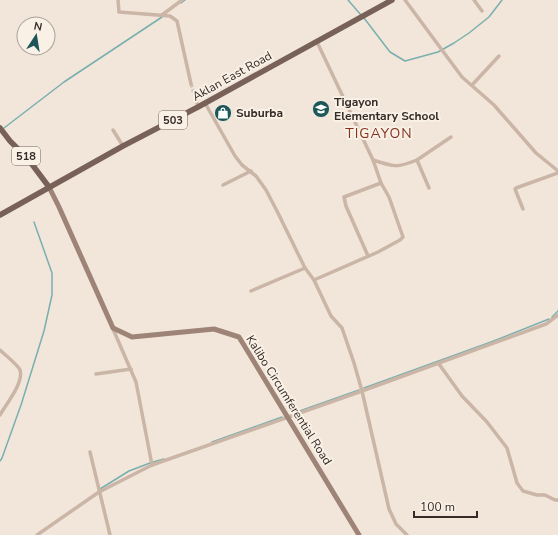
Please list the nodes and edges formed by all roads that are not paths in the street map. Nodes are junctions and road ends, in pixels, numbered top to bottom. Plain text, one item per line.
1 (118, 0) edge
2 (182, 0) edge
3 (392, 0) edge
4 (406, 0) edge
5 (474, 0) edge
6 (482, 11) dead end
7 (162, 15) junction
8 (317, 42) junction
9 (499, 56) dead end
10 (191, 84) tunnel mouth
11 (472, 85) junction
12 (196, 100) tunnel mouth
13 (205, 103) junction
14 (198, 107) junction
15 (0, 128) edge
16 (113, 130) dead end
17 (451, 137) dead end
18 (123, 146) junction
19 (373, 160) junction
20 (418, 160) junction
21 (251, 171) junction
22 (558, 172) edge
23 (381, 183) junction
24 (223, 185) dead end
25 (49, 188) junction
26 (429, 188) dead end
27 (524, 209) dead end
28 (0, 215) edge
29 (368, 256) junction
30 (305, 268) junction
31 (314, 280) junction
32 (251, 292) dead end
33 (558, 316) edge
34 (113, 328) junction
35 (0, 350) edge
36 (439, 364) junction
37 (130, 369) junction
38 (96, 374) dead end
39 (362, 391) junction
40 (0, 415) edge
41 (288, 417) junction
42 (90, 452) dead end
43 (152, 465) junction
44 (99, 492) junction
45 (558, 500) edge
46 (37, 535) edge
47 (110, 535) edge
48 (359, 535) edge
49 (407, 535) edge

1 - 7 street
2 - 7 street
3 - 8 main road, Aklan East Road / 503
4 - 11 street
5 - 6 street
7 - 10 street
8 - 13 main road, Aklan East Road / 503
8 - 19 street
9 - 11 street
11 - 22 street
12 - 14 street
13 - 14 main road, Aklan East Road / 503
13 - 21 street
14 - 18 main road, Aklan East Road / 503
15 - 25 main road, 518
16 - 18 street
17 - 20 street
18 - 25 main road, Aklan East Road / 503
19 - 20 street
19 - 23 street
20 - 26 street
21 - 24 street
21 - 30 street
22 - 27 street
23 - 29 street
23 - 29 street
25 - 28 main road, Aklan East Road / 503
25 - 34 main road, 518
29 - 31 street
30 - 31 street
30 - 32 street
31 - 39 street
33 - 36 street
34 - 37 street
34 - 41 main road, Kalibo Circumferential Road
35 - 40 street
36 - 39 street
36 - 45 street
37 - 38 street
37 - 43 street
39 - 41 street
39 - 49 street
41 - 43 street
41 - 48 main road, Kalibo Circumferential Road
42 - 44 street
43 - 44 street
44 - 46 street
44 - 47 street

